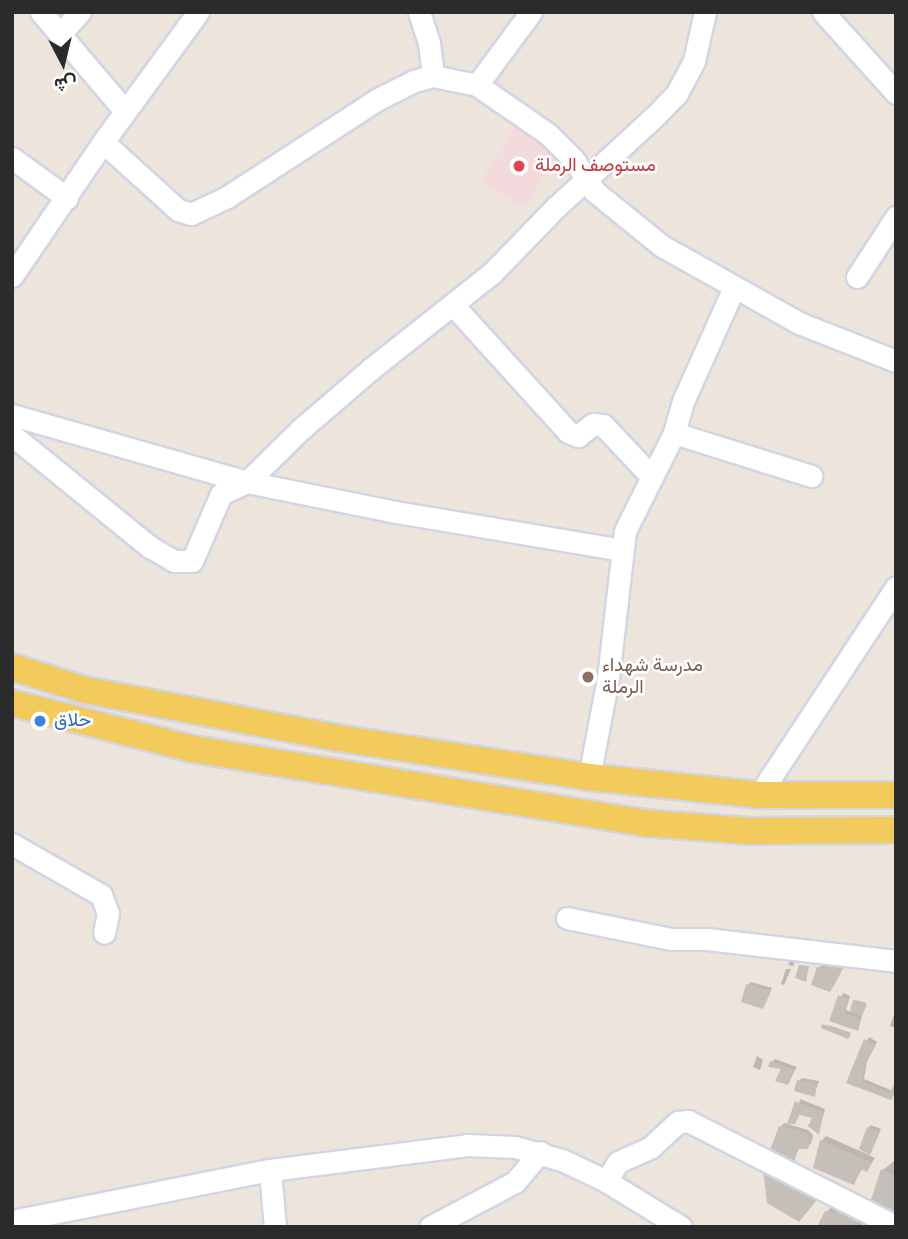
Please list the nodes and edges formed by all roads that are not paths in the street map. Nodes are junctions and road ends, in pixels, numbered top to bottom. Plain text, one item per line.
1 (41, 12) edge
2 (80, 12) edge
3 (198, 12) edge
4 (419, 12) edge
5 (531, 12) edge
6 (705, 12) edge
7 (823, 12) edge
8 (60, 34) junction
9 (433, 76) junction
10 (477, 85) junction
11 (896, 93) edge
12 (125, 111) junction
13 (103, 142) junction
14 (12, 158) edge
15 (587, 180) junction
16 (66, 198) junction
17 (896, 217) edge
18 (12, 276) edge
19 (857, 277) dead end
20 (734, 288) junction
21 (453, 305) junction
22 (896, 361) edge
23 (12, 415) edge
24 (674, 433) junction
25 (12, 435) edge
26 (650, 475) junction
27 (811, 476) dead end
28 (247, 482) junction
29 (622, 550) junction
30 (896, 587) edge
31 (12, 667) edge
32 (13, 704) edge
33 (12, 710) edge
34 (589, 777) junction
35 (758, 795) junction
36 (896, 795) edge
37 (896, 830) edge
38 (12, 844) edge
39 (568, 918) dead end
40 (104, 933) dead end
41 (896, 961) edge
42 (540, 1152) junction
43 (270, 1170) junction
44 (606, 1181) junction
45 (13, 1221) edge
46 (895, 1226) edge
47 (275, 1227) edge
48 (430, 1227) edge
49 (681, 1227) edge

1 - 8 street
2 - 8 street
3 - 12 street
4 - 9 street
5 - 10 street
6 - 15 street
7 - 11 street
8 - 12 street
9 - 10 street
9 - 13 street
10 - 15 street
12 - 13 street
13 - 16 street
14 - 16 street
15 - 20 street
15 - 21 street
16 - 18 street
17 - 19 street
20 - 22 street
20 - 24 street
21 - 26 street
21 - 28 street
23 - 28 street
24 - 26 street
24 - 27 street
25 - 28 street
26 - 29 street
28 - 29 street
29 - 34 street
30 - 35 street
31 - 34 main road
32 - 33 street
32 - 37 main road
34 - 35 main road
35 - 36 main road
38 - 40 street
39 - 41 street
42 - 43 street
42 - 44 street
42 - 48 street
43 - 45 street
43 - 47 street
44 - 46 street
44 - 49 street

